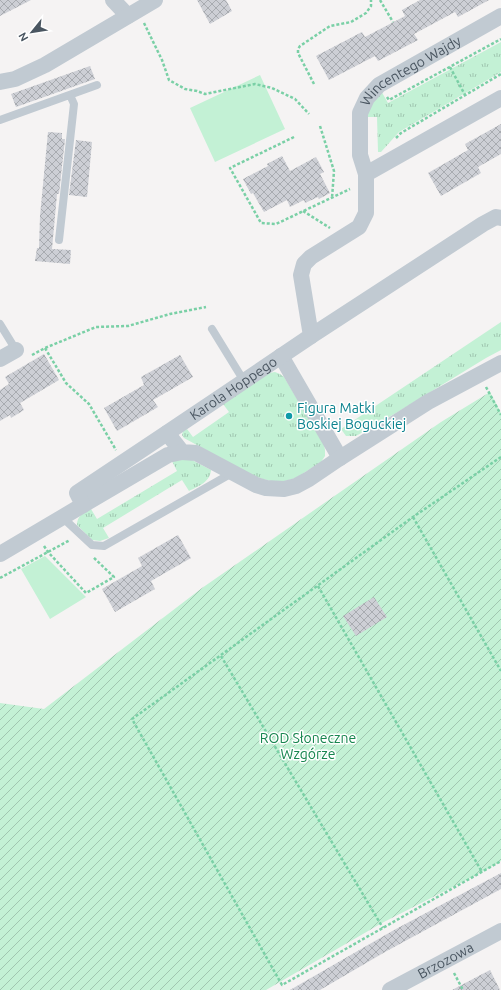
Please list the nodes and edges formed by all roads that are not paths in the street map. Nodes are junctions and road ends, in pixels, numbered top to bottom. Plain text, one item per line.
1 (113, 0) edge
2 (155, 0) edge
3 (501, 16) edge
4 (135, 17) junction
5 (0, 82) edge
6 (97, 85) dead end
7 (70, 95) junction
8 (501, 98) edge
9 (0, 120) edge
10 (366, 178) junction
11 (501, 218) edge
12 (59, 240) dead end
13 (0, 324) edge
14 (212, 329) dead end
15 (310, 336) junction
16 (16, 350) joint
17 (281, 356) junction
18 (0, 359) edge
19 (501, 363) edge
20 (244, 381) junction
21 (167, 433) junction
22 (182, 452) junction
23 (340, 458) junction
24 (232, 473) junction
25 (83, 505) junction
26 (62, 517) junction
27 (0, 554) edge
28 (501, 931) edge
29 (390, 990) edge

1 - 4 street
2 - 4 street
3 - 10 street, Wincentego Wajdy
4 - 5 street
6 - 7 lane
7 - 9 lane
7 - 12 lane
8 - 10 street
10 - 15 street, Wincentego Wajdy
11 - 15 street
13 - 16 lane
14 - 20 lane
15 - 17 street
16 - 18 street
17 - 20 street, Karola Hoppego
17 - 23 street, Karola Hoppego
19 - 23 street
20 - 21 street, Karola Hoppego
21 - 22 street
21 - 25 street, Karola Hoppego
22 - 24 street
22 - 25 street
23 - 24 street
24 - 26 lane
25 - 26 street
26 - 27 street
28 - 29 street, Brzozowa

